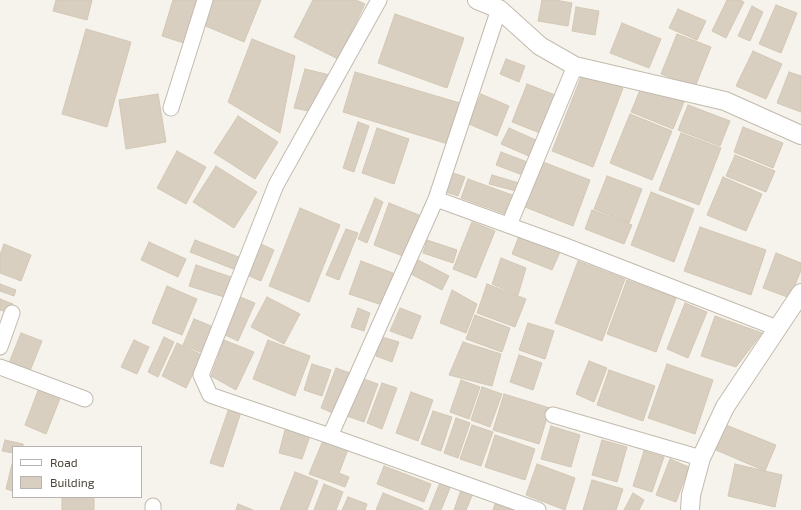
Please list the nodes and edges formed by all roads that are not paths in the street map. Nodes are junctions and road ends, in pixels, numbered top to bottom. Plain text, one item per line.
1 (205, 0) edge
2 (379, 0) edge
3 (477, 0) edge
4 (499, 9) junction
5 (575, 66) junction
6 (171, 108) dead end
7 (801, 135) edge
8 (436, 199) junction
9 (509, 225) junction
10 (801, 293) edge
11 (12, 313) dead end
12 (777, 328) junction
13 (0, 347) edge
14 (0, 367) edge
15 (84, 399) dead end
16 (552, 415) dead end
17 (330, 436) junction
18 (701, 458) junction
19 (538, 510) edge
20 (690, 510) edge

1 - 6 street
2 - 17 street
3 - 4 street
4 - 5 street
4 - 8 street
5 - 7 street
5 - 9 street
8 - 9 street
8 - 17 street
9 - 12 street
10 - 12 street
11 - 13 street
12 - 18 street
14 - 15 street
16 - 18 street
17 - 19 street
18 - 20 street

